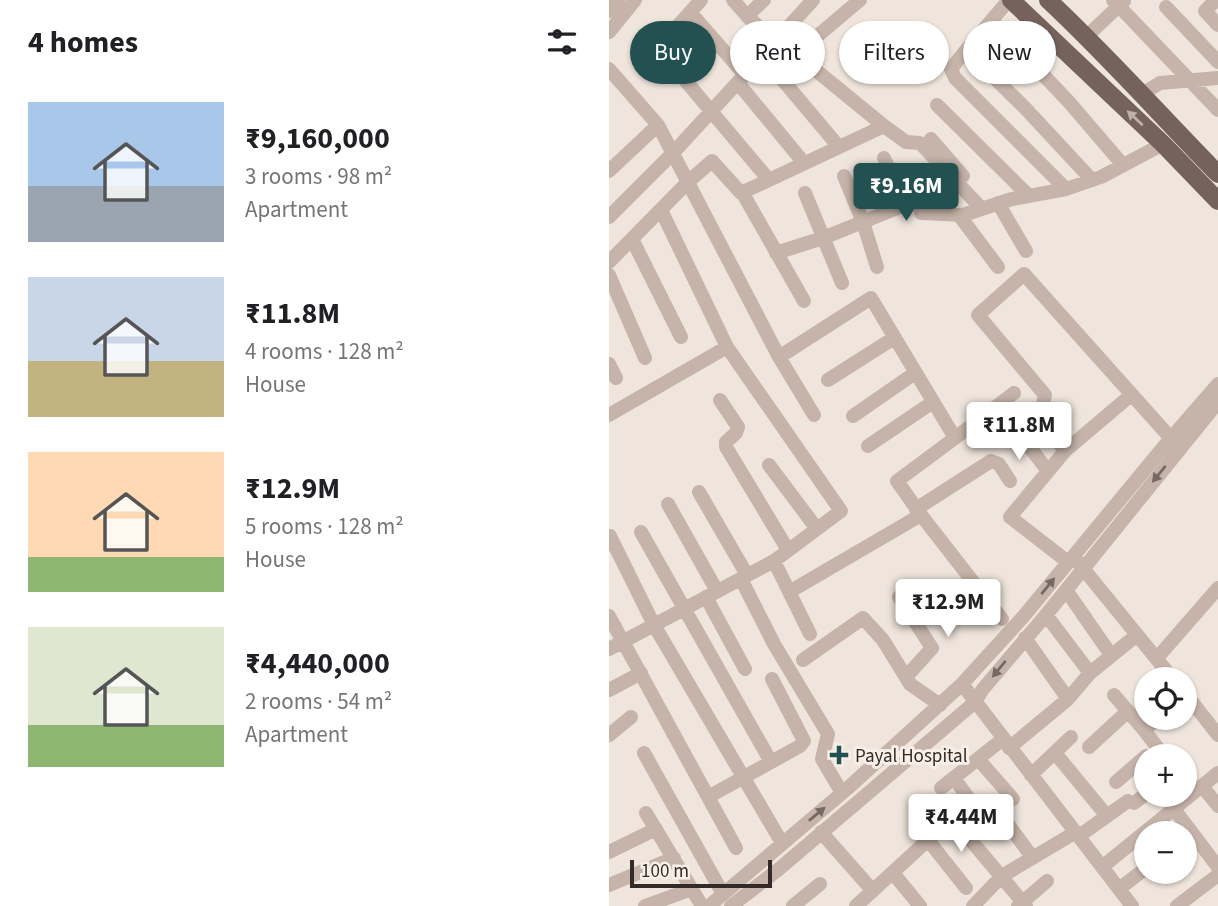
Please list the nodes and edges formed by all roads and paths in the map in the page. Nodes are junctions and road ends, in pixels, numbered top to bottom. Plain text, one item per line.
1 (635, 0) edge
2 (701, 0) edge
3 (733, 0) edge
4 (764, 0) edge
5 (813, 0) edge
6 (860, 0) edge
7 (1010, 0) edge
8 (1048, 0) edge
9 (1193, 0) edge
10 (1216, 0) edge
11 (1119, 2) edge
12 (1166, 7) dead end
13 (1205, 11) junction
14 (690, 12) junction
15 (747, 16) junction
16 (682, 21) edge
17 (753, 21) edge
18 (794, 21) edge
19 (992, 21) edge
20 (1218, 25) edge
21 (825, 30) edge
22 (609, 32) edge
23 (1087, 36) junction
24 (963, 54) edge
25 (1218, 62) edge
26 (730, 65) edge
27 (609, 69) edge
28 (825, 78) edge
29 (1218, 78) edge
30 (1188, 80) junction
31 (688, 84) edge
32 (736, 84) edge
33 (745, 84) edge
34 (787, 84) edge
35 (1001, 84) edge
36 (1052, 84) edge
37 (1140, 95) junction
38 (937, 105) dead end
39 (1218, 110) edge
40 (711, 112) junction
41 (658, 125) junction
42 (884, 126) junction
43 (931, 139) dead end
44 (1163, 144) junction
45 (839, 147) junction
46 (673, 153) junction
47 (884, 158) dead end
48 (612, 162) edge
49 (804, 163) junction
50 (1123, 165) junction
51 (1218, 174) edge
52 (844, 176) dead end
53 (769, 180) junction
54 (1092, 180) junction
55 (688, 182) junction
56 (1066, 189) junction
57 (742, 192) junction
58 (805, 193) dead end
59 (1029, 196) junction
60 (1218, 201) edge
61 (990, 206) junction
62 (661, 210) junction
63 (921, 213) dead end
64 (958, 215) junction
65 (609, 217) edge
66 (863, 222) junction
67 (823, 238) junction
68 (632, 239) junction
69 (1026, 251) dead end
70 (776, 253) junction
71 (609, 262) edge
72 (877, 267) dead end
73 (997, 267) dead end
74 (609, 275) edge
75 (842, 284) dead end
76 (804, 301) dead end
77 (681, 337) dead end
78 (894, 338) junction
79 (727, 347) junction
80 (779, 357) junction
81 (645, 358) dead end
82 (609, 363) edge
83 (915, 373) junction
84 (616, 378) dead end
85 (828, 380) dead end
86 (1218, 384) edge
87 (1014, 393) dead end
88 (1131, 395) junction
89 (720, 400) dead end
90 (933, 402) junction
91 (1218, 402) edge
92 (609, 415) edge
93 (814, 415) dead end
94 (853, 416) dead end
95 (1019, 432) dead end
96 (955, 438) junction
97 (1175, 442) junction
98 (867, 446) dead end
99 (1065, 451) junction
100 (769, 465) dead end
101 (1048, 471) junction
102 (1010, 481) dead end
103 (699, 492) dead end
104 (668, 504) dead end
105 (919, 512) junction
106 (817, 529) junction
107 (641, 532) dead end
108 (610, 536) edge
109 (787, 550) junction
110 (1070, 559) junction
111 (774, 561) junction
112 (1083, 568) junction
113 (744, 577) junction
114 (1218, 588) edge
115 (1066, 590) junction
116 (789, 592) junction
117 (712, 594) junction
118 (899, 597) dead end
119 (686, 608) junction
120 (609, 615) edge
121 (1046, 615) junction
122 (1002, 619) dead end
123 (654, 625) junction
124 (810, 634) dead end
125 (1137, 635) junction
126 (1025, 638) junction
127 (624, 641) junction
128 (609, 649) edge
129 (1111, 655) junction
130 (1157, 658) junction
131 (803, 660) dead end
132 (1164, 667) edge
133 (745, 669) dead end
134 (641, 673) junction
135 (1090, 673) junction
136 (906, 677) junction
137 (772, 679) dead end
138 (962, 684) junction
139 (609, 690) edge
140 (1114, 695) dead end
141 (1067, 699) junction
142 (974, 703) junction
143 (940, 705) junction
144 (1197, 706) edge
145 (1128, 711) junction
146 (631, 717) dead end
147 (1134, 718) edge
148 (1215, 725) edge
149 (1144, 730) edge
150 (609, 735) edge
151 (1071, 737) dead end
152 (1006, 743) junction
153 (1149, 744) edge
154 (1089, 747) dead end
155 (644, 753) dead end
156 (1055, 753) junction
157 (978, 759) junction
158 (771, 762) junction
159 (1134, 768) edge
160 (1218, 773) edge
161 (1031, 775) junction
162 (743, 776) junction
163 (954, 778) junction
164 (1116, 782) dead end
165 (1197, 786) edge
166 (941, 788) dead end
167 (1197, 791) edge
168 (842, 793) junction
169 (708, 796) junction
170 (1013, 799) dead end
171 (1134, 800) edge
172 (1218, 806) edge
173 (1177, 807) edge
174 (1174, 810) junction
175 (646, 813) dead end
176 (1001, 815) dead end
177 (1107, 816) junction
178 (984, 820) dead end
179 (656, 829) junction
180 (821, 832) junction
181 (1077, 834) junction
182 (928, 841) junction
183 (782, 842) junction
184 (736, 848) dead end
185 (609, 852) edge
186 (674, 858) junction
187 (1033, 858) junction
188 (1103, 867) junction
189 (1218, 867) edge
190 (893, 873) junction
191 (1218, 875) edge
192 (1002, 876) junction
193 (1134, 877) edge
194 (1047, 881) dead end
195 (820, 884) dead end
196 (609, 885) edge
197 (966, 888) dead end
198 (1119, 888) junction
199 (692, 889) junction
200 (727, 900) edge
201 (868, 900) edge
202 (1022, 905) edge
203 (645, 906) edge
204 (702, 906) edge
205 (709, 906) edge
206 (793, 906) edge
207 (920, 906) edge
208 (973, 906) edge
209 (1132, 906) edge
210 (1177, 906) edge

1 - 22 street
2 - 14 street
3 - 15 street
4 - 15 street
5 - 18 street
6 - 21 street
7 - 19 street
44 -> 7 main road
8 - 23 main road
9 - 13 street
10 - 13 street
11 - 23 street
11 - 30 street
12 - 25 street
13 - 20 street
14 - 16 street
14 - 26 street
15 - 17 street
23 - 37 main road
24 - 56 street
27 - 41 street
28 - 42 street
29 - 30 street
30 - 37 street
30 - 39 street
31 - 40 street
32 - 40 street
33 - 49 street
34 - 45 street
35 - 54 street
36 - 50 street
37 - 51 main road
38 - 59 street
40 - 46 street
40 - 53 street
41 - 46 street
41 - 48 street
42 - 45 street
42 - 61 street
43 - 61 street
44 - 50 street
44 - 60 main road
45 - 49 street
46 - 55 street
46 - 65 street
47 - 66 street
49 - 53 street
50 - 54 street
52 - 66 street
53 - 57 street
54 - 56 street
55 - 57 street
55 - 62 street
55 - 80 street
56 - 59 street
57 - 70 street
58 - 67 street
59 - 61 street
61 - 64 street
61 - 69 street
62 - 68 street
62 - 79 street
63 - 64 street
64 - 73 street
66 - 67 street
66 - 72 street
67 - 70 street
67 - 75 street
68 - 71 street
68 - 77 street
70 - 76 street
74 - 81 street
78 - 80 street
78 - 83 street
78 - 85 street
79 - 92 street
79 - 106 street
80 - 93 street
82 - 84 street
83 - 90 street
83 - 94 street
86 - 97 street
87 - 96 street
88 - 97 street
88 - 99 street
88 - 99 street
89 - 109 street
90 - 96 street
90 - 98 street
91 - 97 street
95 - 101 street
96 - 105 street
97 - 110 street
97 -> 112 street
99 - 101 street
100 - 106 street
101 - 110 street
102 - 105 street
103 - 113 street
104 - 117 street
105 - 116 street
105 - 122 street
106 - 109 street
107 - 119 street
108 - 123 street
109 - 111 street
110 - 112 street
138 -> 110 street
111 - 113 street
111 - 116 street
112 - 115 street
112 - 125 street
113 - 117 street
113 - 168 street
114 - 130 street
115 - 121 street
115 - 129 street
116 - 124 street
117 - 119 street
117 - 133 street
118 - 136 street
119 - 123 street
119 - 158 street
120 - 127 street
121 - 126 street
121 - 135 street
123 - 127 street
123 - 162 street
125 - 129 street
125 - 130 street
126 - 141 street
126 -> 142 street
127 - 128 street
127 - 134 street
129 - 135 street
130 - 132 street
131 - 136 street
134 - 139 street
134 - 169 street
135 - 141 street
136 - 143 street
137 - 158 street
138 - 142 street
138 - 143 street
140 - 145 street
141 - 152 street
142 - 152 street
142 - 180 street
143 - 168 street
144 - 148 street
145 - 147 street
145 - 154 street
146 - 150 street
149 - 153 street
151 - 156 street
152 - 157 street
152 - 161 street
155 - 200 street
156 - 161 street
156 - 177 street
157 - 163 street
157 - 170 street
158 - 162 street
159 - 164 street
160 - 165 street
161 - 181 street
162 - 169 street
162 - 183 street
163 - 166 street
163 - 178 street
167 - 172 street
183 -> 168 street
169 - 184 street
171 - 177 street
173 - 174 street
174 - 188 street
174 - 189 street
175 - 179 street
176 - 187 street
177 - 181 street
179 - 185 street
179 - 186 street
180 - 200 street
180 - 201 street
181 - 187 street
181 - 188 street
182 - 190 street
182 - 192 street
182 - 197 street
183 - 200 street
186 - 196 street
186 - 199 street
187 - 192 street
188 - 198 street
190 - 201 street
190 - 207 street
191 - 210 street
192 - 202 street
192 - 208 street
193 - 198 street
194 - 202 street
195 - 206 street
198 - 209 street
199 - 203 street
199 - 204 street
200 - 205 street

